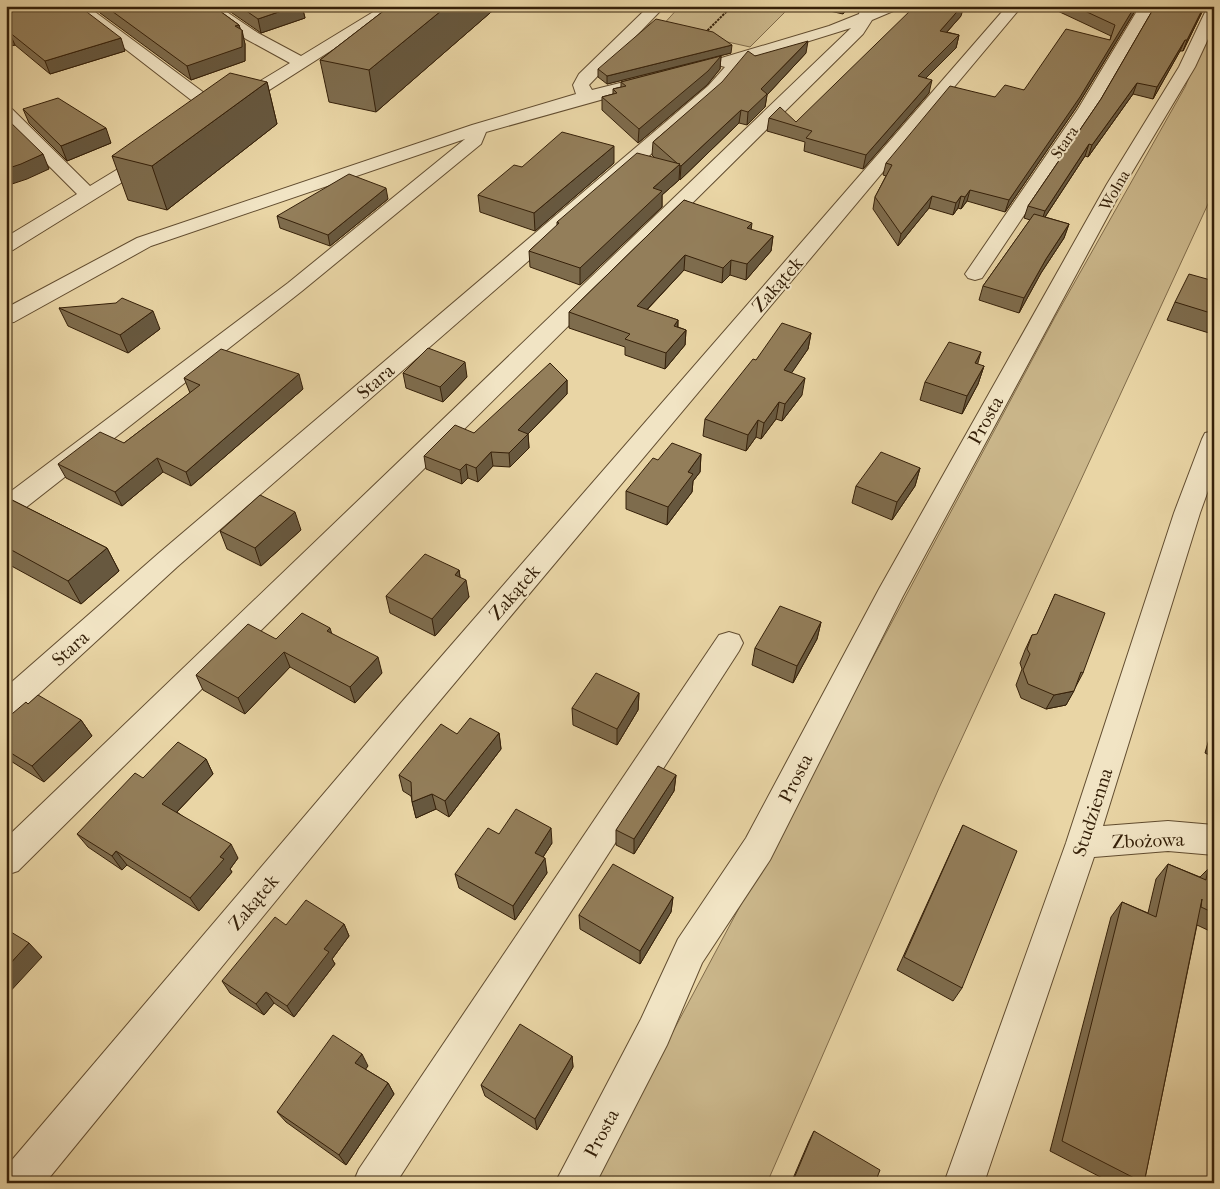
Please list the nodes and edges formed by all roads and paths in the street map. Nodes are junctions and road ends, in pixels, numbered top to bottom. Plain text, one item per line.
1 (77, 6) edge
2 (207, 6) edge
3 (394, 6) edge
4 (658, 6) edge
5 (732, 6) edge
6 (892, 6) edge
7 (1015, 6) edge
8 (1148, 6) edge
9 (1214, 8) edge
10 (867, 12) edge
11 (700, 38) edge
12 (742, 58) junction
13 (300, 64) junction
14 (705, 67) edge
15 (669, 76) edge
16 (586, 97) junction
17 (225, 110) junction
18 (6, 113) edge
19 (208, 121) edge
20 (478, 129) junction
21 (166, 147) edge
22 (90, 194) junction
23 (6, 246) edge
24 (974, 274) dead end
25 (6, 317) edge
26 (1012, 371) joint
27 (1214, 439) edge
28 (17, 488) edge
29 (6, 509) edge
30 (729, 643) dead end
31 (6, 705) edge
32 (1214, 840) edge
33 (1082, 844) junction
34 (6, 860) edge
35 (19, 1183) edge
36 (373, 1183) edge
37 (575, 1183) edge
38 (964, 1183) edge

1 - 17 street
2 - 13 street
3 - 13 street
4 - 16 street
5 - 11 path
6 - 10 street
7 - 35 street, Zakątek
8 - 24 street, Stara
9 - 26 street, Wolna
10 - 12 street
10 - 34 street
12 - 14 street
12 - 31 street, Stara
13 - 17 street
15 - 16 street
16 - 20 street
17 - 19 street
18 - 22 street
20 - 25 street
20 - 28 street
21 - 22 street
22 - 23 street
26 - 37 street, Prosta
27 - 33 street, Studzienna
28 - 29 street
30 - 36 street
32 - 33 street, Zbożowa
33 - 38 street, Studzienna

